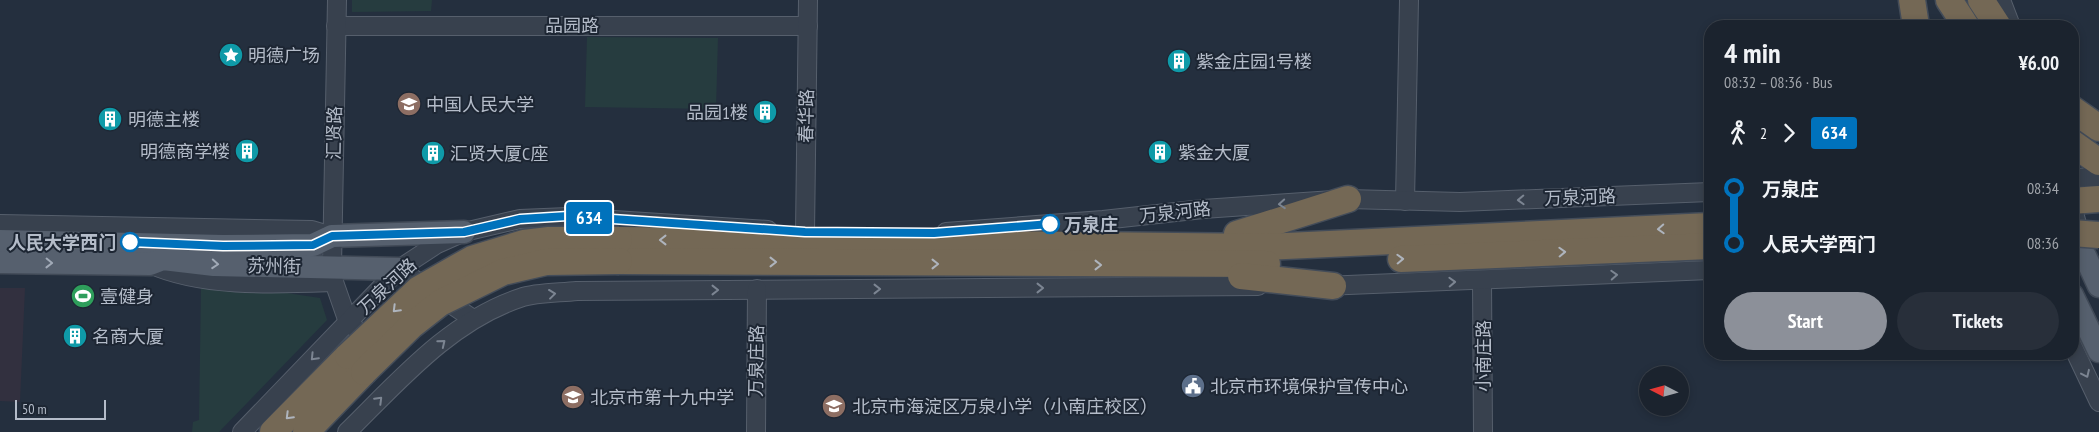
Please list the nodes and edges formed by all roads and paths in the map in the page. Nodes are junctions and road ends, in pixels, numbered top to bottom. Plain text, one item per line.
1 (336, 0) edge
2 (808, 0) edge
3 (1409, 0) edge
4 (1901, 0) edge
5 (1949, 0) edge
6 (1981, 0) edge
7 (2001, 0) edge
8 (1911, 20) edge
9 (1962, 20) edge
10 (1994, 20) edge
11 (2009, 20) edge
12 (336, 26) junction
13 (808, 26) junction
14 (2079, 114) edge
15 (2099, 128) edge
16 (2079, 150) edge
17 (2099, 163) edge
18 (2099, 177) edge
19 (2079, 178) edge
20 (1704, 192) edge
21 (1348, 199) junction
22 (1405, 200) junction
23 (1704, 208) edge
24 (2080, 209) edge
25 (495, 223) junction
26 (0, 224) edge
27 (1704, 226) edge
28 (464, 232) junction
29 (805, 232) junction
30 (1237, 234) junction
31 (332, 236) junction
32 (0, 240) edge
33 (1704, 246) edge
34 (2089, 251) edge
35 (1136, 255) junction
36 (0, 262) edge
37 (399, 270) junction
38 (1704, 270) edge
39 (333, 274) junction
40 (1482, 281) junction
41 (1333, 286) junction
42 (2099, 286) edge
43 (757, 290) junction
44 (521, 297) junction
45 (2079, 310) edge
46 (473, 319) junction
47 (348, 322) junction
48 (2099, 351) edge
49 (2079, 360) edge
50 (356, 364) junction
51 (404, 375) junction
52 (2099, 402) edge
53 (242, 432) edge
54 (273, 432) edge
55 (306, 432) edge
56 (346, 432) edge
57 (756, 432) edge
58 (1483, 432) edge

1 - 12 street, 汇贤路
2 - 13 street, 春华路
3 - 22 street
4 - 8 street
5 - 9 highway
6 - 10 highway
7 - 11 street
12 - 13 street, 品园路
12 - 31 street, 汇贤路
13 - 29 street, 春华路
14 - 15 highway
16 - 17 highway
18 - 19 street
20 -> 22 street, 万泉河路
21 - 22 street, 万泉河路
21 -> 29 street, 万泉河路
21 - 30 highway
23 - 30 highway
24 - 34 highway, bridge
25 - 28 street, 万泉河路
25 - 29 street, 万泉河路
25 - 44 street
26 - 31 street, 苏州街
27 -> 35 highway, 万泉河路
28 - 31 main road, 苏州街
28 - 37 street, 万泉河路
28 - 46 street
30 - 35 highway
31 - 32 main road, 苏州街
31 - 39 street, 汇贤路
35 -> 33 highway, 万泉河路
34 - 42 main road
35 - 41 highway
35 - 50 highway, 万泉河路, bridge
36 -> 39 main road, 苏州街
37 - 39 main road, 苏州街
37 - 46 street
37 - 47 street, 万泉河路
40 -> 38 street
39 - 47 street, 汇贤路
41 -> 40 street
40 - 58 street, 小南庄路
43 -> 41 street
44 -> 43 street
43 - 57 street, 万泉庄路
44 - 46 street
45 - 48 main road
51 -> 46 street
47 - 51 street
47 -> 53 street, 万泉河路
49 -> 52 street
50 -> 54 highway, 万泉河路
50 - 55 highway, 万泉河路
56 -> 51 street

